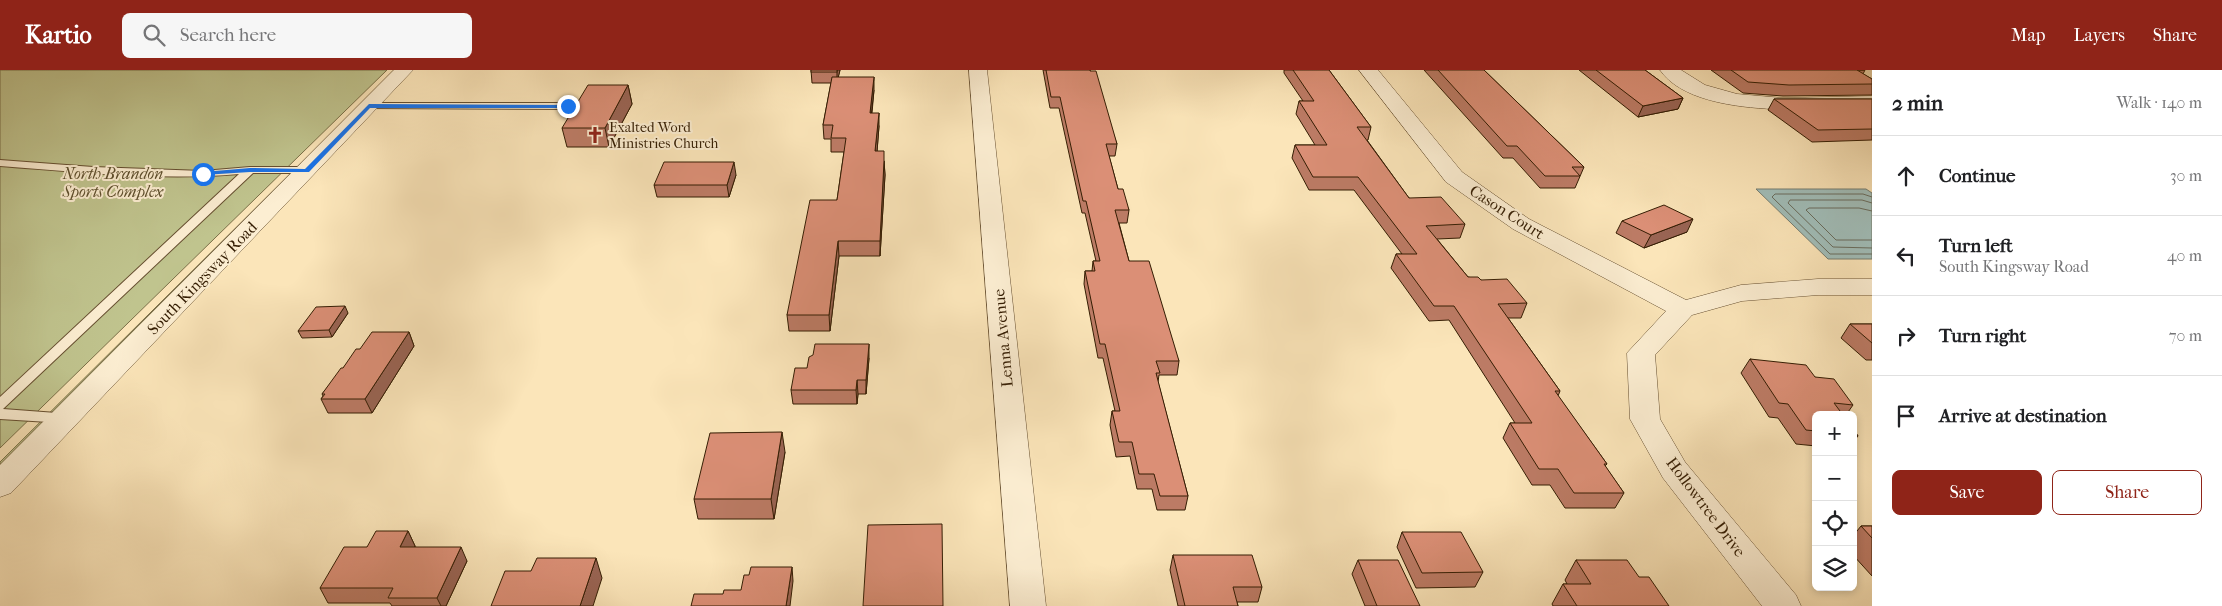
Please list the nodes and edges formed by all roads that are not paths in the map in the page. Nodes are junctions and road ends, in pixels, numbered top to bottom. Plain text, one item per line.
1 (404, 70) edge
2 (978, 70) edge
3 (1368, 70) edge
4 (1669, 70) edge
5 (1872, 102) edge
6 (369, 106) junction
7 (568, 106) dead end
8 (0, 163) edge
9 (250, 170) junction
10 (306, 170) junction
11 (1872, 287) edge
12 (1683, 309) junction
13 (0, 405) edge
14 (0, 414) edge
15 (66, 418) junction
16 (0, 486) edge
17 (1028, 606) edge
18 (1783, 606) edge

1 - 6 street, South Kingsway Road
2 - 17 street, Lenna Avenue
3 - 12 street, Cason Court
4 - 5 street
6 - 7 lane
6 - 10 street, South Kingsway Road
8 - 9 lane
9 - 10 lane
9 - 13 lane
10 - 15 street, South Kingsway Road
11 - 12 street
12 - 18 street, Hollowtree Drive
14 - 15 lane
15 - 16 street, South Kingsway Road

